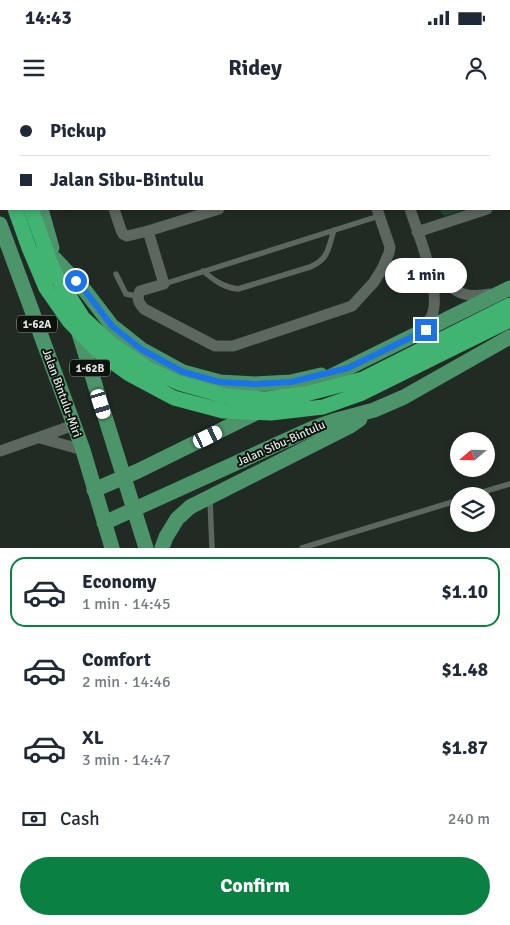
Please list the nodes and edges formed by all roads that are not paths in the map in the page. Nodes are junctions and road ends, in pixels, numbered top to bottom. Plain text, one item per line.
1 (16, 210) edge
2 (31, 210) edge
3 (41, 210) edge
4 (114, 210) edge
5 (215, 210) edge
6 (410, 210) edge
7 (480, 210) edge
8 (378, 212) edge
9 (466, 212) edge
10 (0, 224) edge
11 (334, 230) junction
12 (148, 231) junction
13 (418, 232) junction
14 (5, 255) edge
15 (55, 259) junction
16 (427, 262) junction
17 (203, 271) junction
18 (116, 274) dead end
19 (61, 276) junction
20 (164, 284) junction
21 (507, 295) edge
22 (137, 296) junction
23 (27, 298) junction
24 (510, 320) edge
25 (410, 337) junction
26 (510, 337) edge
27 (348, 368) junction
28 (374, 410) junction
29 (74, 425) junction
30 (40, 438) junction
31 (83, 450) junction
32 (0, 451) edge
33 (124, 477) junction
34 (510, 484) edge
35 (495, 488) edge
36 (94, 490) junction
37 (210, 497) junction
38 (450, 503) edge
39 (135, 510) junction
40 (104, 523) junction
41 (112, 548) edge
42 (146, 548) edge
43 (162, 548) edge
44 (212, 548) edge
45 (302, 548) edge

1 - 24 highway
2 - 21 highway
3 - 15 main road, 1-62B
4 - 12 street
5 - 12 street
6 - 13 street
7 - 9 street
8 - 11 lane
8 - 22 street
9 - 13 street
10 - 14 main road, Jalan Bintulu-Miri / 1-62A
11 - 17 lane
11 - 17 lane
12 - 20 street
13 - 16 street
14 - 23 main road, Jalan Bintulu-Miri / 1-62A
15 - 19 main road, 1-62B
15 - 27 main road
16 - 21 street
16 - 25 street
17 - 20 lane
18 - 22 lane
19 - 23 main road
19 - 33 main road, 1-62B
20 - 22 street
21 - 25 main road
23 - 29 main road, Jalan Bintulu-Miri / 1-62A
25 - 27 main road
26 - 28 main road, Jalan Sibu-Bintulu
27 - 33 main road
28 - 37 main road
28 - 39 main road, Jalan Sibu-Bintulu
29 - 30 street
29 - 31 main road, Jalan Bintulu-Miri / 1-62A
30 - 31 street
30 - 32 street
31 - 36 main road, 1-62A
33 - 36 main road
33 - 39 main road
34 - 35 lane
36 - 40 main road, 1-62A
37 - 43 main road
37 - 44 lane
38 - 45 lane
39 - 40 main road, Jalan Sibu-Bintulu
39 - 42 main road
40 - 41 main road

